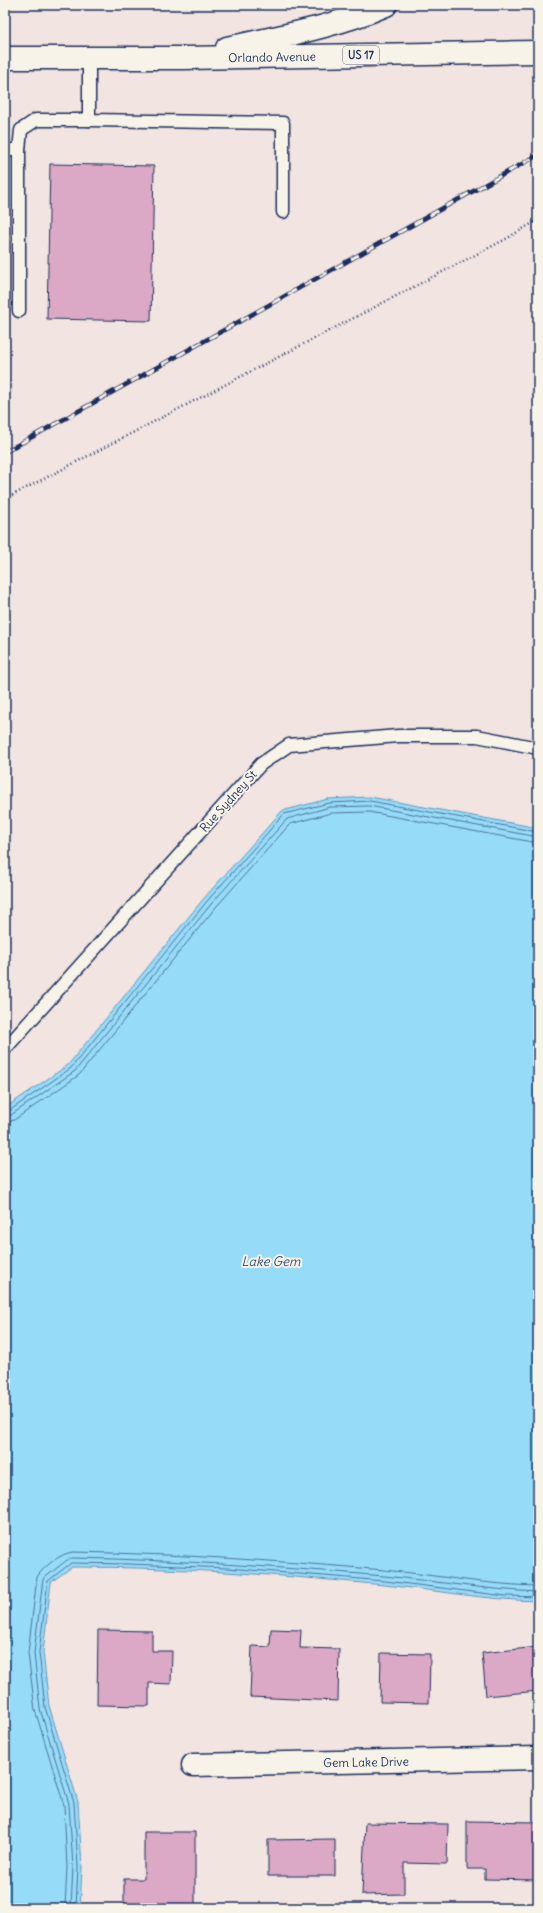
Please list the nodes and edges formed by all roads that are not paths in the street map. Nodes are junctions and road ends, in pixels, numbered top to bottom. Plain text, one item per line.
1 (386, 5) edge
2 (538, 52) edge
3 (5, 58) edge
4 (89, 58) junction
5 (183, 58) junction
6 (89, 120) junction
7 (5, 150) edge
8 (19, 150) junction
9 (283, 212) dead end
10 (19, 311) dead end
11 (538, 748) edge
12 (5, 1049) edge
13 (538, 1758) edge
14 (193, 1765) dead end

1 - 5 main road
2 - 5 main road, Orlando Avenue / US 17
3 - 4 main road, Orlando Avenue / US 17
4 - 5 main road, Orlando Avenue / US 17
4 - 6 lane
6 - 8 lane
6 - 9 lane
7 - 8 lane
8 - 10 lane
11 - 12 lane, Rue Sydney St
13 - 14 main road, Gem Lake Drive

